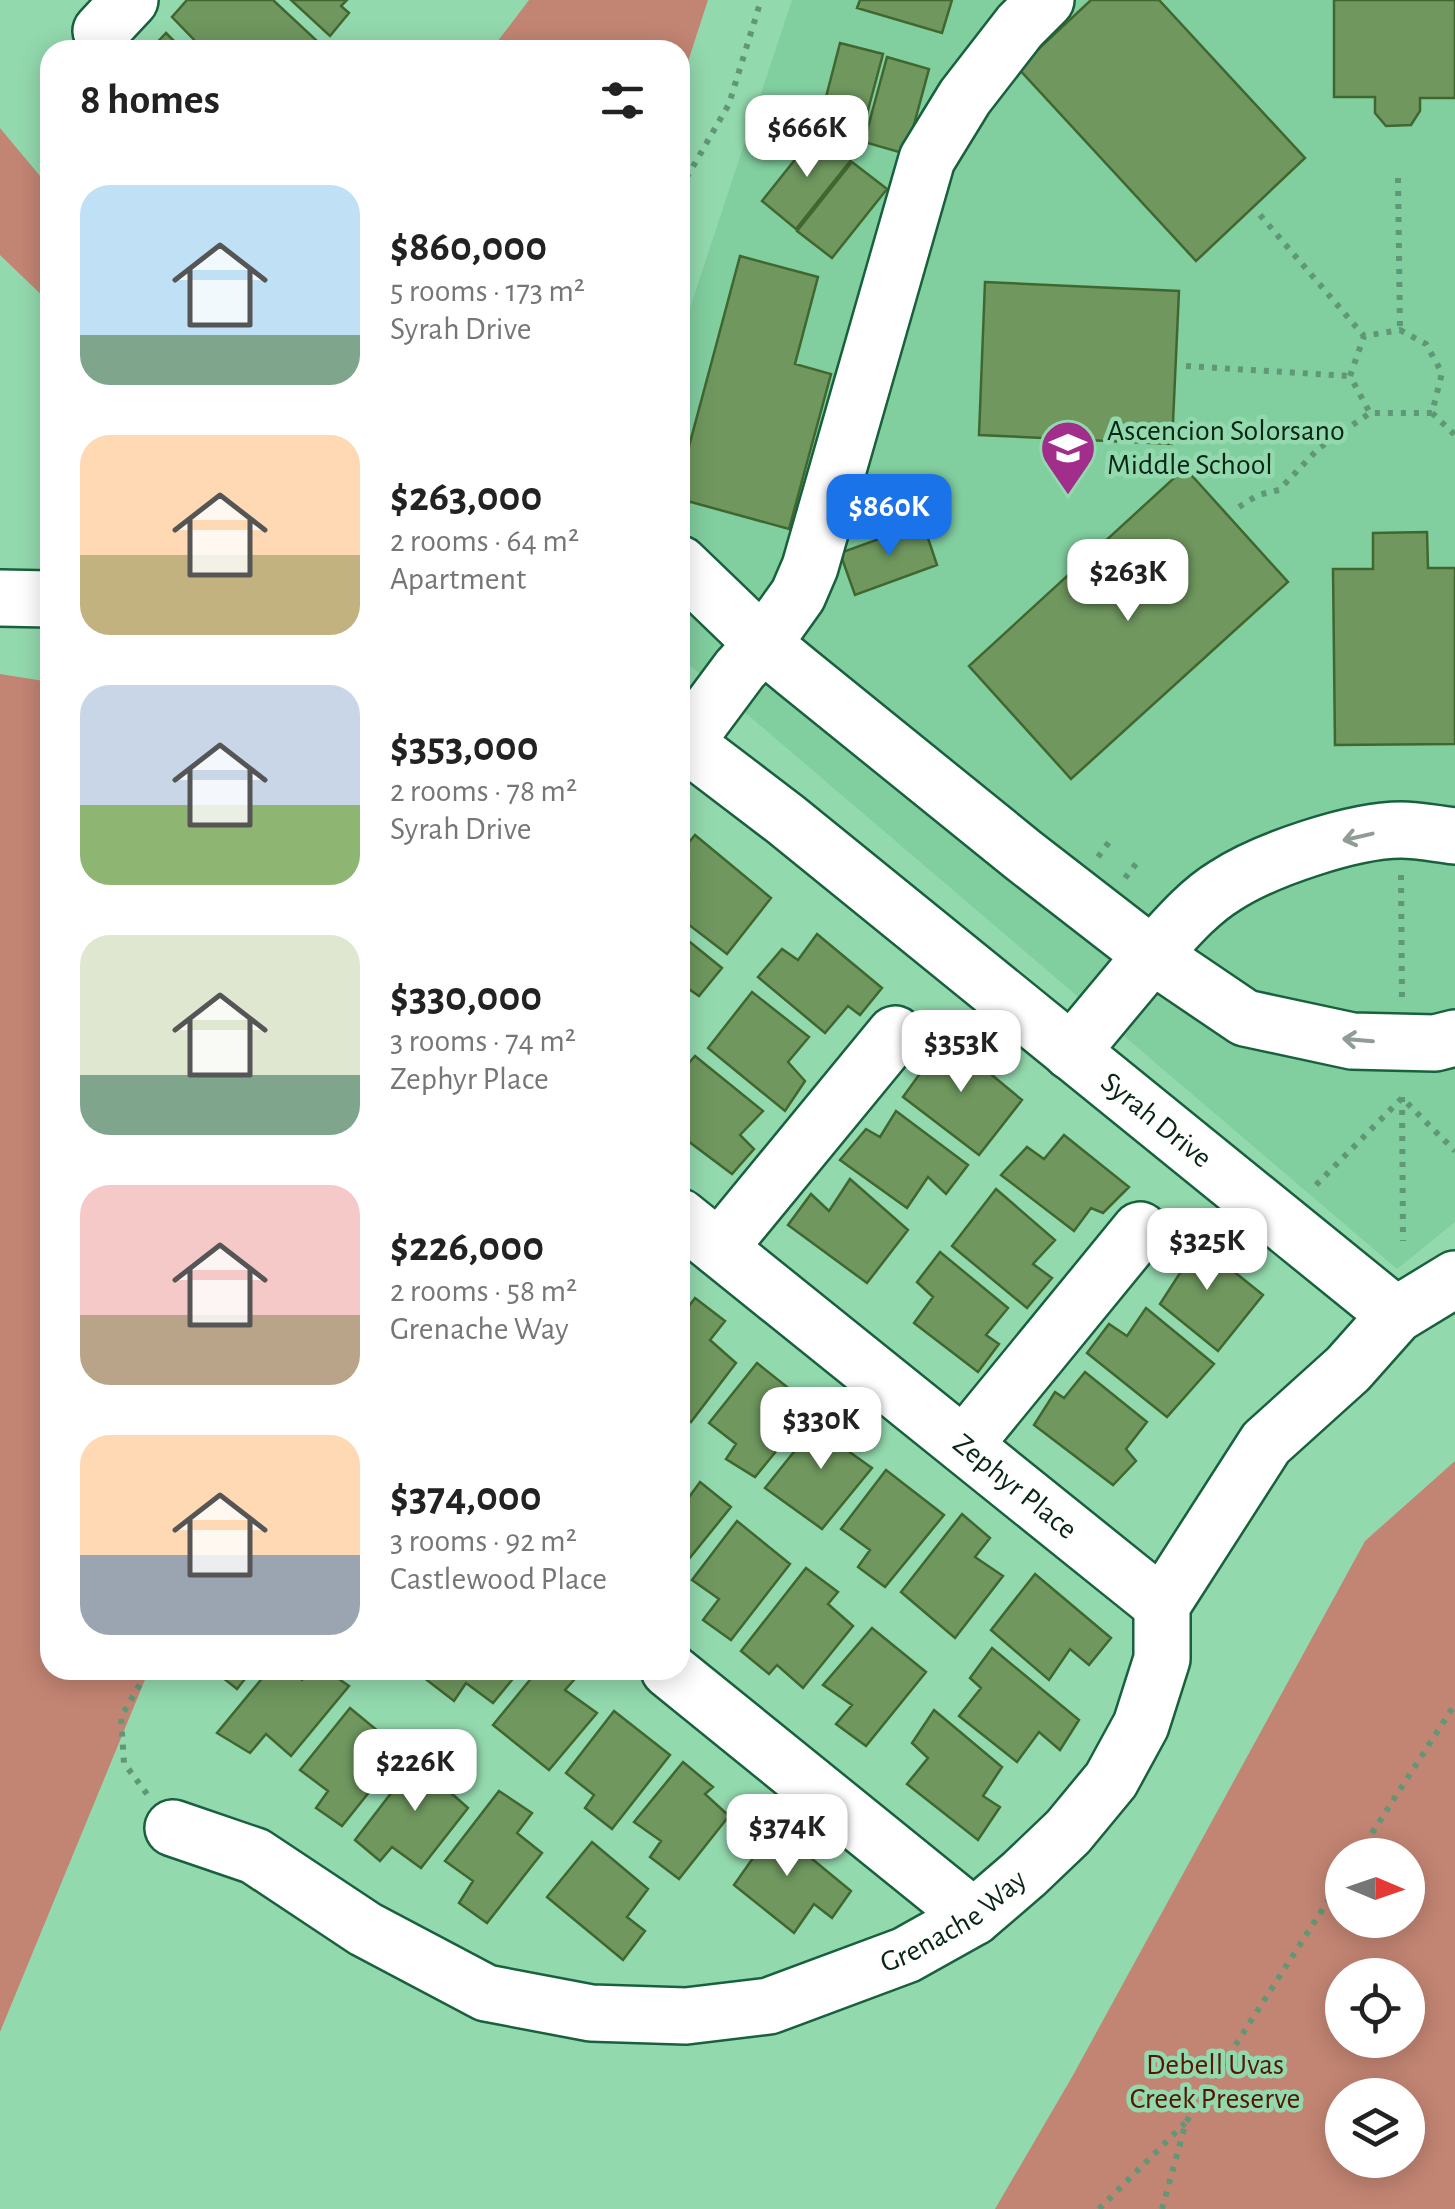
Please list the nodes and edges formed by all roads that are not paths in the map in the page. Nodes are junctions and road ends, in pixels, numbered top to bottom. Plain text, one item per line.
1 (1046, 0) edge
2 (690, 574) edge
3 (0, 598) edge
4 (40, 600) edge
5 (763, 644) junction
6 (690, 732) edge
7 (690, 746) edge
8 (1455, 836) edge
9 (1152, 955) junction
10 (895, 1034) dead end
11 (1455, 1038) edge
12 (1070, 1052) junction
13 (1140, 1230) dead end
14 (700, 1232) edge
15 (1455, 1279) edge
16 (1396, 1315) junction
17 (964, 1445) junction
18 (1162, 1605) junction
19 (682, 1680) edge
20 (173, 1828) road end
21 (974, 1918) junction

1 - 5 street
2 - 5 street
3 - 4 street
5 - 6 street
5 - 9 street
7 - 12 street, Syrah Drive
8 -> 9 street
11 -> 9 street
9 - 12 street
10 - 14 street
12 - 16 street, Syrah Drive
13 - 17 street
14 - 17 street, Zephyr Place
15 - 16 street
16 - 18 street
17 - 18 street, Zephyr Place
18 - 21 street, Grenache Way
19 - 21 street
20 - 21 street, Grenache Way

